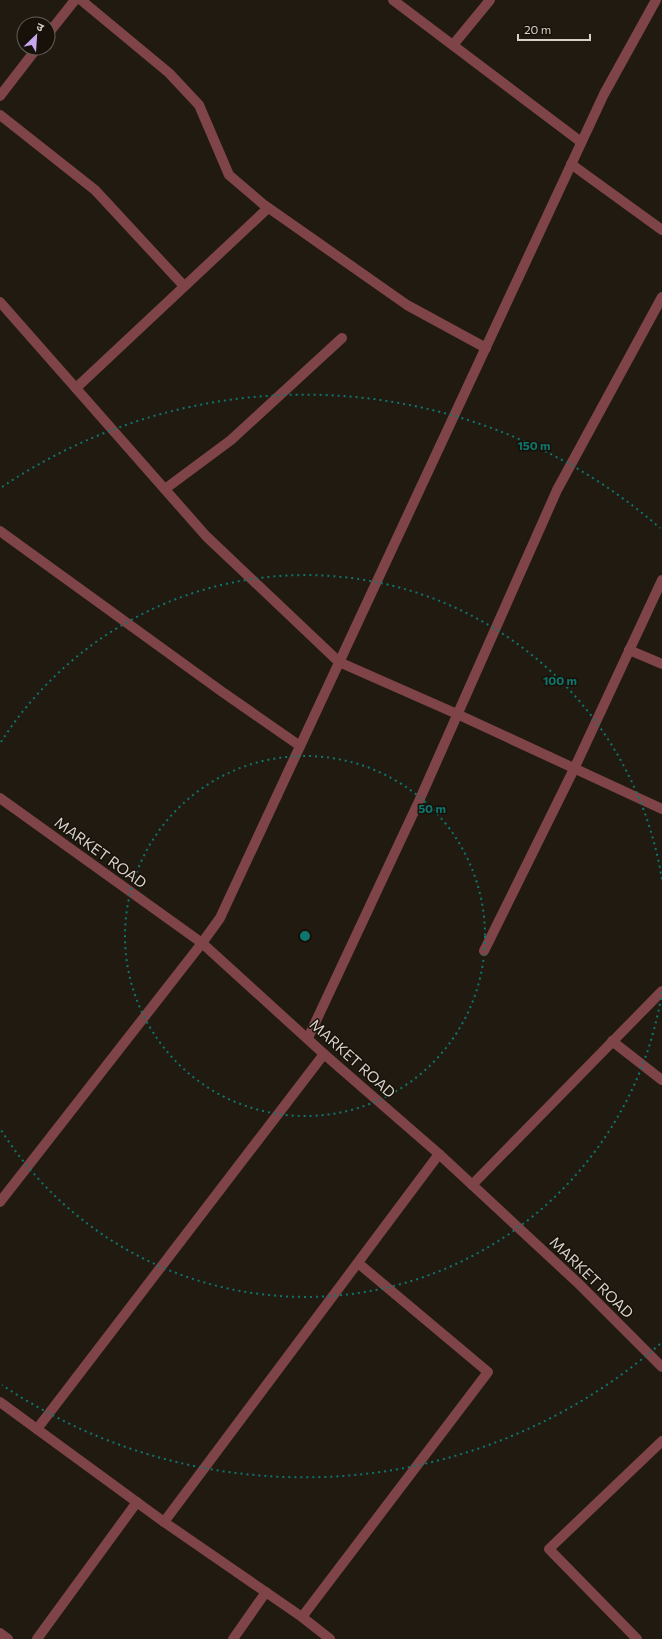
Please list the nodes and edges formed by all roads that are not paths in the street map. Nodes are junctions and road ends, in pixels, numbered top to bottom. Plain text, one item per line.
1 (75, 0) edge
2 (81, 0) edge
3 (393, 0) edge
4 (490, 0) edge
5 (656, 0) edge
6 (56, 24) edge
7 (453, 45) junction
8 (31, 56) edge
9 (0, 96) edge
10 (0, 115) edge
11 (581, 142) junction
12 (571, 164) junction
13 (268, 208) junction
14 (662, 230) edge
15 (184, 286) junction
16 (662, 297) edge
17 (0, 302) edge
18 (342, 338) dead end
19 (486, 348) junction
20 (76, 388) junction
21 (165, 489) junction
22 (0, 531) edge
23 (662, 580) edge
24 (629, 650) junction
25 (339, 662) junction
26 (662, 664) edge
27 (457, 714) junction
28 (300, 746) junction
29 (574, 769) junction
30 (0, 798) edge
31 (662, 809) edge
32 (202, 943) junction
33 (484, 951) dead end
34 (662, 991) edge
35 (308, 1038) junction
36 (612, 1041) junction
37 (324, 1054) junction
38 (662, 1080) edge
39 (439, 1154) junction
40 (472, 1185) junction
41 (0, 1202) edge
42 (358, 1263) junction
43 (662, 1367) edge
44 (0, 1402) edge
45 (37, 1429) junction
46 (662, 1441) edge
47 (137, 1502) junction
48 (164, 1522) junction
49 (266, 1592) junction
50 (302, 1617) junction
51 (0, 1633) edge
52 (8, 1639) edge
53 (37, 1639) edge
54 (233, 1639) edge
55 (330, 1639) edge
56 (637, 1639) edge

1 - 6 street
2 - 13 street
3 - 7 street
4 - 7 street
5 - 11 street
7 - 11 street
8 - 9 street
10 - 15 street
11 - 12 street
12 - 14 street
12 - 19 street
13 - 15 street
13 - 19 street
15 - 20 street
16 - 27 street
17 - 20 street
18 - 21 street
19 - 25 street
20 - 21 street
21 - 25 street
22 - 28 street
23 - 24 street
24 - 26 street
24 - 29 street
25 - 27 street
25 - 28 street
27 - 29 street
27 - 35 street
28 - 32 street
29 - 31 street
29 - 33 street
30 - 32 street, MARKET ROAD
32 - 35 street, MARKET ROAD
32 - 41 street
34 - 36 street
35 - 37 street, MARKET ROAD
36 - 38 street
36 - 40 street
37 - 39 street, MARKET ROAD
37 - 45 street
39 - 40 street, MARKET ROAD
39 - 42 street
40 - 43 street, MARKET ROAD
42 - 48 street
42 - 50 street
44 - 45 street
45 - 47 street
46 - 56 street
47 - 48 street
47 - 53 street
48 - 49 street
49 - 50 street
49 - 54 street
50 - 55 street
51 - 52 street

